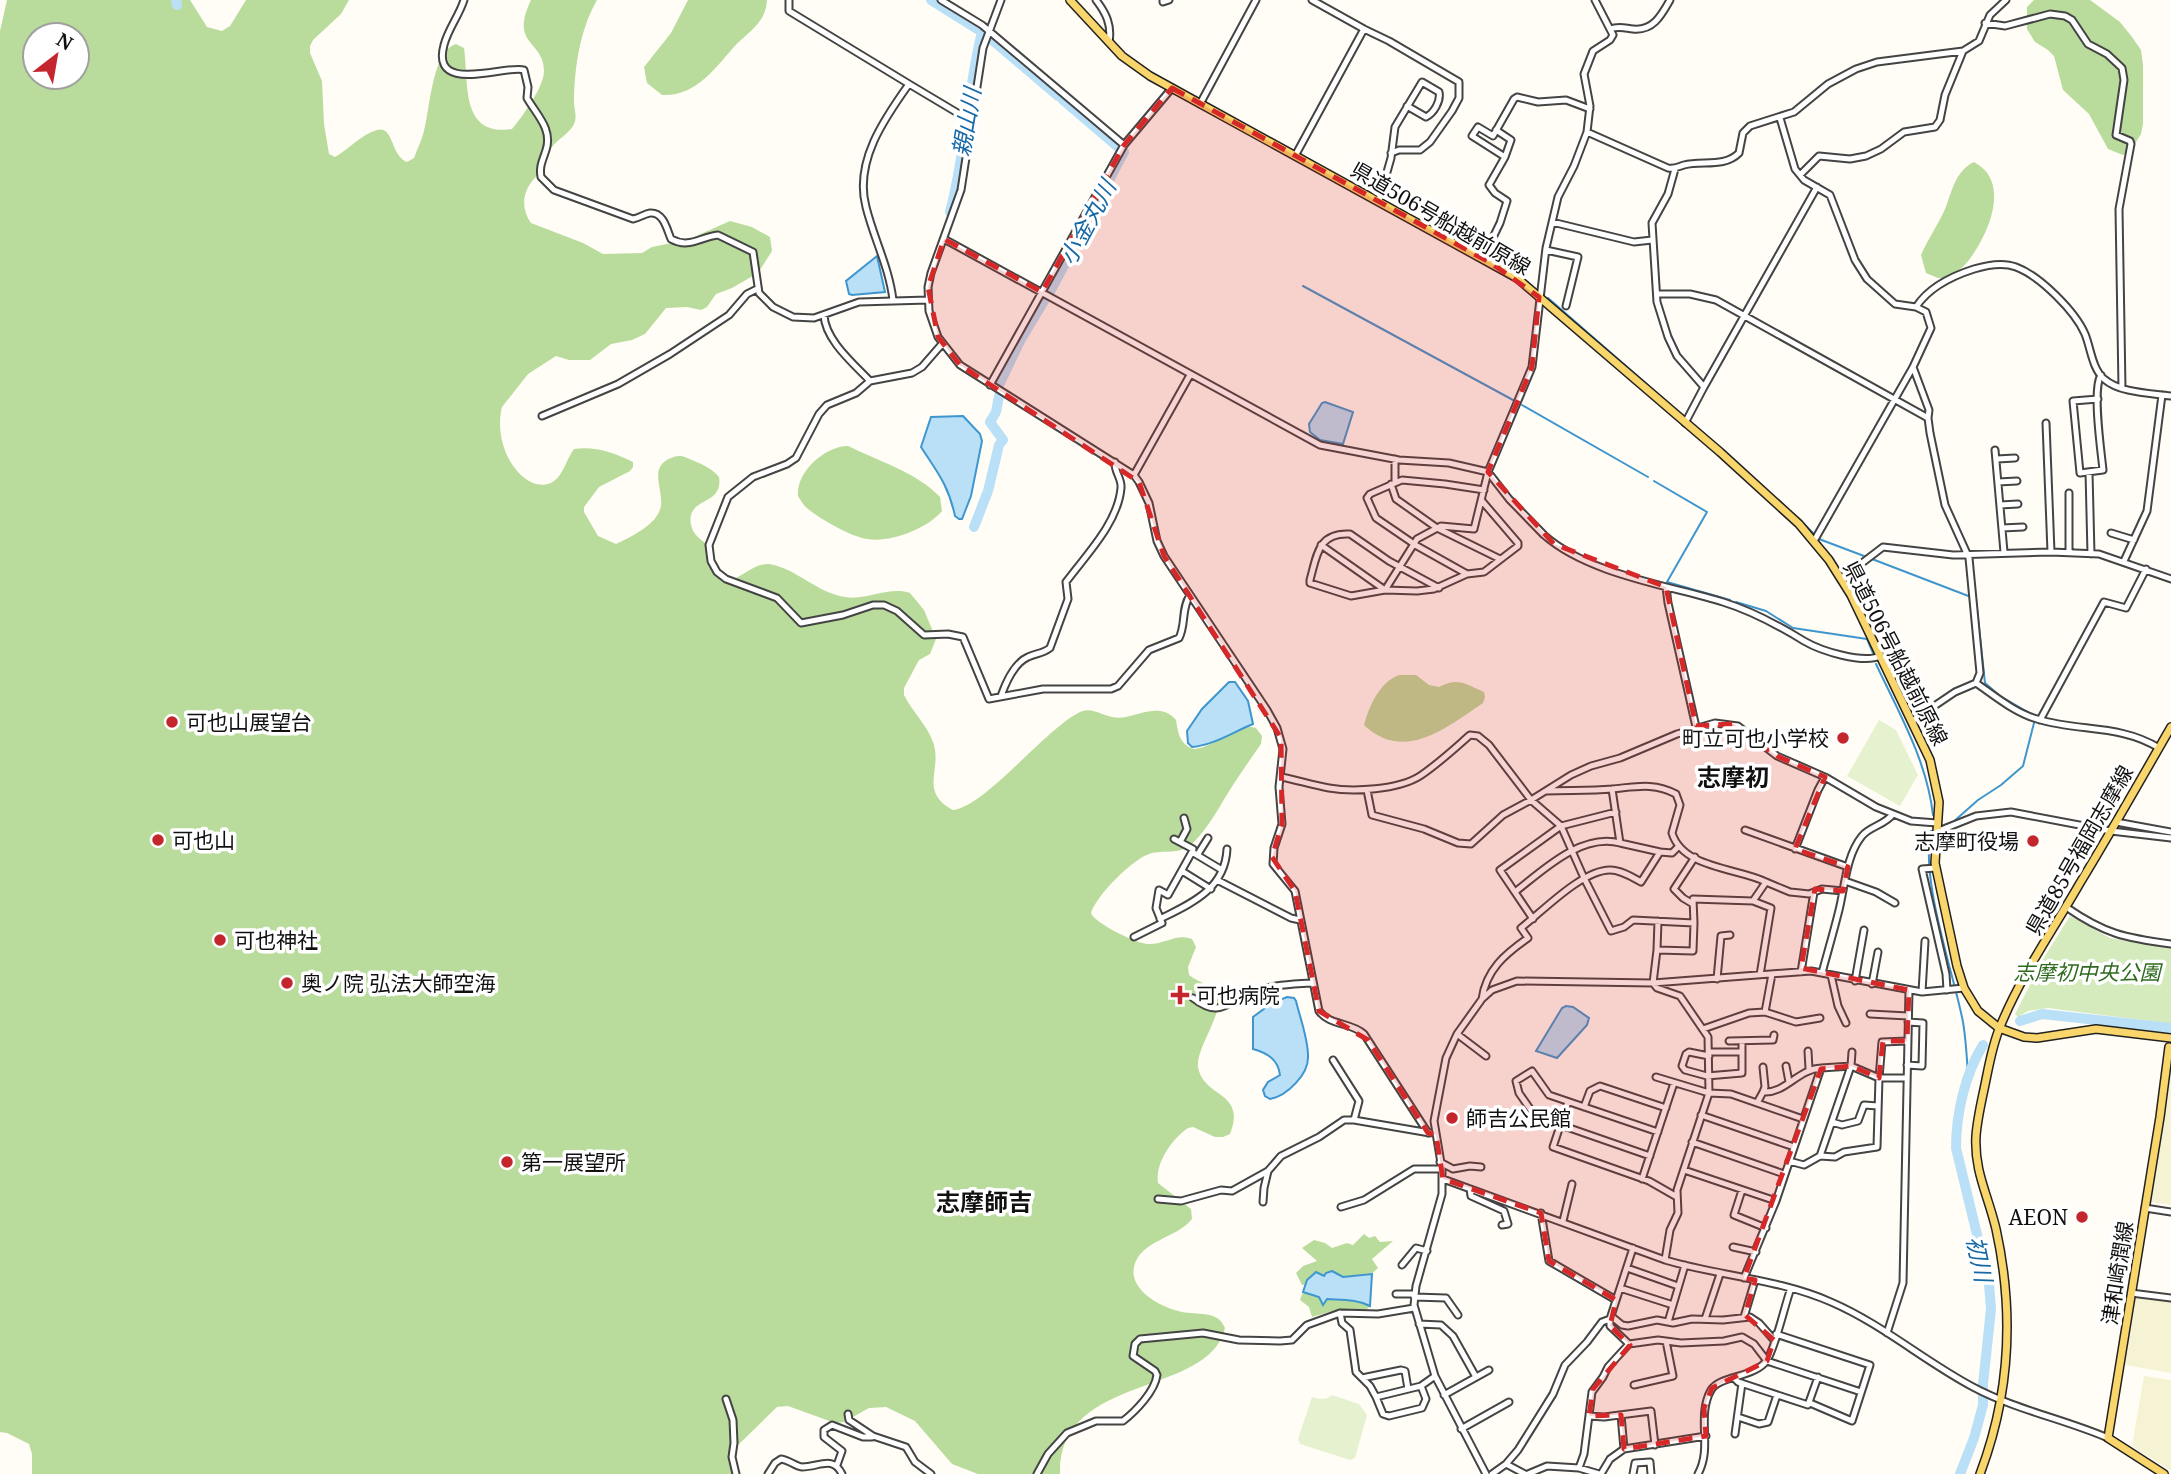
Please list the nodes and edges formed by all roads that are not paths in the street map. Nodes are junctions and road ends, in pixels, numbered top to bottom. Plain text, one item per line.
1 (464, 0) edge
2 (789, 0) edge
3 (942, 0) edge
4 (1001, 0) edge
5 (1070, 0) edge
6 (1096, 0) edge
7 (1163, 0) edge
8 (1169, 0) edge
9 (1256, 0) edge
10 (1312, 0) edge
11 (1595, 0) edge
12 (1670, 0) edge
13 (2006, 0) edge
14 (1985, 23) junction
15 (1364, 29) junction
16 (1610, 29) junction
17 (989, 31) junction
18 (1109, 42) junction
19 (1963, 51) junction
20 (909, 84) junction
21 (1171, 88) junction
22 (1200, 104) junction
23 (1407, 106) junction
24 (1590, 109) junction
25 (1780, 118) junction
26 (968, 120) junction
27 (1496, 130) junction
28 (1587, 132) junction
29 (1124, 145) junction
30 (1391, 153) junction
31 (1295, 156) junction
32 (1506, 158) junction
33 (1675, 169) junction
34 (1800, 175) junction
35 (1817, 187) junction
36 (1379, 200) junction
37 (1552, 222) junction
38 (944, 239) junction
39 (1652, 240) junction
40 (1546, 250) junction
41 (1483, 258) junction
42 (757, 289) junction
43 (1042, 292) junction
44 (1657, 294) junction
45 (1539, 297) junction
46 (893, 300) junction
47 (928, 300) junction
48 (1566, 306) dead end
49 (1916, 307) junction
50 (824, 315) junction
51 (1745, 317) junction
52 (942, 344) junction
53 (1913, 367) junction
54 (1190, 375) junction
55 (2101, 375) junction
56 (870, 381) junction
57 (990, 385) junction
58 (1704, 387) junction
59 (2122, 388) junction
60 (2162, 395) junction
61 (2171, 396) edge
62 (1894, 399) junction
63 (2098, 399) junction
64 (542, 416) dead end
65 (1928, 418) junction
66 (1685, 423) junction
67 (2046, 423) dead end
68 (1995, 450) dead end
69 (2015, 457) dead end
70 (1395, 459) junction
71 (1997, 459) junction
72 (1115, 462) junction
73 (1488, 472) junction
74 (2089, 472) junction
75 (1133, 475) junction
76 (2017, 481) dead end
77 (1998, 482) junction
78 (1393, 483) junction
79 (1484, 490) junction
80 (2069, 493) dead end
81 (1482, 501) junction
82 (2000, 505) junction
83 (2018, 505) dead end
84 (2023, 527) dead end
85 (1437, 528) junction
86 (2001, 528) junction
87 (2110, 533) dead end
88 (1816, 538) junction
89 (2134, 540) junction
90 (1413, 543) junction
91 (1321, 545) junction
92 (2004, 552) junction
93 (2050, 552) junction
94 (2069, 552) junction
95 (2091, 554) junction
96 (1968, 555) junction
97 (1500, 559) junction
98 (2124, 561) junction
99 (1400, 568) junction
100 (2146, 569) junction
101 (1467, 574) junction
102 (1841, 579) junction
103 (2171, 579) edge
104 (1666, 587) junction
105 (1439, 588) junction
106 (1385, 590) junction
107 (1190, 595) junction
108 (1880, 656) junction
109 (1976, 683) junction
110 (1001, 696) junction
111 (2040, 720) junction
112 (1912, 721) junction
113 (1696, 727) junction
114 (2171, 727) edge
115 (2159, 748) junction
116 (1280, 777) junction
117 (1825, 777) junction
118 (1612, 789) junction
119 (1367, 790) junction
120 (1546, 791) junction
121 (1531, 800) junction
122 (1616, 813) junction
123 (1894, 814) junction
124 (1184, 818) dead end
125 (2116, 822) junction
126 (1937, 823) junction
127 (1561, 825) junction
128 (1745, 830) dead end
129 (2111, 831) junction
130 (1936, 832) junction
131 (2171, 832) edge
132 (1208, 838) dead end
133 (2171, 838) edge
134 (1620, 843) junction
135 (1678, 846) junction
136 (1227, 849) dead end
137 (1573, 849) junction
138 (1795, 849) junction
139 (1660, 852) junction
140 (1195, 853) junction
141 (1695, 857) junction
142 (1848, 867) junction
143 (1936, 868) junction
144 (1222, 870) junction
145 (1182, 871) junction
146 (1584, 878) junction
147 (1217, 880) junction
148 (1766, 881) junction
149 (1845, 881) junction
150 (1211, 889) junction
151 (1843, 891) junction
152 (1515, 892) junction
153 (1814, 892) junction
154 (1753, 901) junction
155 (1895, 903) dead end
156 (1693, 904) junction
157 (2066, 907) junction
158 (1160, 919) junction
159 (1533, 919) junction
160 (1300, 920) junction
161 (1658, 921) junction
162 (1694, 923) junction
163 (1864, 930) dead end
164 (1730, 935) dead end
165 (1134, 937) dead end
166 (1925, 941) dead end
167 (2171, 944) edge
168 (1657, 950) junction
169 (1878, 953) dead end
170 (1801, 972) junction
171 (1822, 973) junction
172 (1772, 974) junction
173 (1760, 975) junction
174 (1831, 975) junction
175 (1717, 979) junction
176 (1855, 981) junction
177 (1312, 983) junction
178 (1653, 983) junction
179 (1872, 984) junction
180 (1964, 988) junction
181 (1909, 990) junction
182 (1948, 990) junction
183 (1922, 992) junction
184 (1193, 999) dead end
185 (1482, 999) junction
186 (1765, 1012) junction
187 (1870, 1014) dead end
188 (1820, 1018) dead end
189 (1908, 1019) junction
190 (1846, 1023) dead end
191 (2000, 1028) junction
192 (1703, 1029) junction
193 (1457, 1034) junction
194 (1774, 1035) dead end
195 (2171, 1040) edge
196 (1729, 1041) dead end
197 (1742, 1041) junction
198 (1907, 1041) junction
199 (1808, 1051) dead end
200 (1742, 1052) junction
201 (1853, 1052) dead end
202 (1710, 1054) junction
203 (1486, 1056) dead end
204 (1333, 1060) dead end
205 (1907, 1065) junction
206 (1786, 1066) dead end
207 (1851, 1066) junction
208 (1763, 1067) dead end
209 (1821, 1068) junction
210 (1809, 1069) junction
211 (1707, 1076) junction
212 (1657, 1077) dead end
213 (1879, 1078) junction
214 (1906, 1078) junction
215 (1789, 1082) junction
216 (1674, 1083) junction
217 (1763, 1092) junction
218 (1709, 1093) junction
219 (1568, 1101) junction
220 (1757, 1103) junction
221 (1878, 1106) junction
222 (1584, 1107) junction
223 (1666, 1108) junction
224 (1701, 1115) junction
225 (1535, 1116) junction
226 (1803, 1119) junction
227 (1354, 1120) junction
228 (1832, 1122) junction
229 (1523, 1123) dead end
230 (1560, 1124) junction
231 (1658, 1132) junction
232 (1428, 1133) junction
233 (1436, 1135) junction
234 (1692, 1142) junction
235 (1794, 1147) junction
236 (1650, 1156) junction
237 (1820, 1156) junction
238 (1789, 1161) junction
239 (1440, 1162) junction
240 (1481, 1167) dead end
241 (1442, 1169) junction
242 (1684, 1170) junction
243 (1268, 1171) junction
244 (1784, 1174) junction
245 (1443, 1179) junction
246 (1642, 1179) junction
247 (1572, 1184) dead end
248 (1471, 1189) junction
249 (1742, 1190) junction
250 (1676, 1197) junction
251 (1158, 1199) dead end
252 (1776, 1201) junction
253 (1263, 1202) dead end
254 (1341, 1208) dead end
255 (2145, 1208) junction
256 (2171, 1212) edge
257 (1541, 1213) junction
258 (1563, 1222) junction
259 (1502, 1225) dead end
260 (1766, 1228) junction
261 (1733, 1247) dead end
262 (1633, 1248) junction
263 (1427, 1251) junction
264 (1756, 1252) junction
265 (1665, 1260) junction
266 (1402, 1265) dead end
267 (1685, 1265) junction
268 (1626, 1268) junction
269 (1720, 1274) junction
270 (1744, 1278) junction
271 (1755, 1280) junction
272 (1678, 1286) junction
273 (1620, 1288) junction
274 (1791, 1288) junction
275 (2131, 1293) junction
276 (1396, 1294) dead end
277 (1414, 1295) junction
278 (2171, 1298) edge
279 (1616, 1300) junction
280 (1672, 1305) junction
281 (1414, 1308) junction
282 (1340, 1313) junction
283 (1458, 1315) dead end
284 (1610, 1317) junction
285 (1744, 1317) junction
286 (1705, 1319) junction
287 (1668, 1322) junction
288 (1419, 1324) junction
289 (1887, 1333) junction
290 (1775, 1337) junction
291 (1666, 1341) junction
292 (1629, 1343) junction
293 (1767, 1361) junction
294 (1489, 1370) dead end
295 (1436, 1376) junction
296 (1476, 1377) junction
297 (1818, 1377) junction
298 (1362, 1378) junction
299 (1734, 1378) junction
300 (1742, 1383) junction
301 (1634, 1385) dead end
302 (1421, 1386) junction
303 (1408, 1389) junction
304 (1861, 1392) junction
305 (1444, 1395) junction
306 (1777, 1395) junction
307 (1376, 1397) junction
308 (726, 1399) dead end
309 (1997, 1399) junction
310 (1509, 1402) dead end
311 (1810, 1403) junction
312 (1416, 1409) junction
313 (848, 1414) dead end
314 (1621, 1415) junction
315 (1589, 1416) junction
316 (1738, 1417) junction
317 (1418, 1419) dead end
318 (1461, 1429) junction
319 (1735, 1434) dead end
320 (873, 1436) junction
321 (1706, 1436) junction
322 (2108, 1438) junction
323 (1655, 1445) junction
324 (1624, 1449) junction
325 (1506, 1464) junction
326 (837, 1465) junction
327 (1579, 1468) junction
328 (736, 1474) edge
329 (768, 1474) edge
330 (842, 1474) edge
331 (931, 1474) edge
332 (1037, 1474) edge
333 (1486, 1474) edge
334 (1492, 1474) edge
335 (1527, 1474) edge
336 (1600, 1474) edge
337 (1633, 1474) edge
338 (1651, 1474) edge
339 (1698, 1474) edge
340 (1980, 1474) edge
341 (2164, 1474) edge

1 - 42 street
2 - 20 street
3 - 17 street
4 - 17 street
5 - 18 main road, 県道506号船越前原線
6 - 18 street
7 - 8 street
9 - 22 street
10 - 15 street
11 - 16 street
12 - 16 street
13 - 14 street
14 - 19 street
14 - 59 street
15 - 30 street
15 - 31 street
16 - 24 street
17 - 26 street
17 - 29 street
18 - 21 main road, 県道506号船越前原線
19 - 25 street
19 - 34 street
20 - 26 street
20 - 46 street
21 - 22 main road, 県道506号船越前原線
21 - 29 street
22 - 31 main road, 県道506号船越前原線
23 - 23 street
23 - 30 street
24 - 27 street
24 - 28 street
25 - 33 street
25 - 34 street
26 - 38 street
27 - 32 street
27 - 32 street
28 - 33 street
28 - 37 street
29 - 43 street
30 - 36 street
31 - 36 main road, 県道506号船越前原線
32 - 41 street
33 - 39 street
34 - 35 street
35 - 49 street
35 - 51 street
36 - 41 main road, 県道506号船越前原線
37 - 39 street
37 - 40 street
38 - 43 street
38 - 47 street
39 - 44 street
40 - 45 street
40 - 48 street
41 - 45 main road, 県道506号船越前原線
42 - 50 street
42 - 64 street
43 - 54 street
43 - 57 street
44 - 51 street
44 - 58 street
45 - 66 main road, 県道506号船越前原線
45 - 73 street
46 - 47 street
46 - 50 street
47 - 52 street
49 - 53 street
49 - 55 street
50 - 56 street
51 - 58 street
51 - 62 street
52 - 56 street
52 - 57 street
53 - 62 street
53 - 65 street
54 - 70 street
54 - 75 street
55 - 59 street
55 - 63 street
56 - 110 street
57 - 72 street
58 - 66 street
59 - 60 street
60 - 61 street
60 - 89 street
62 - 65 street
62 - 88 street
63 - 74 street
63 - 74 street
65 - 96 street
66 - 88 main road, 県道506号船越前原線
67 - 93 street
68 - 71 street
69 - 71 street
70 - 73 street
70 - 78 street
71 - 77 street
72 - 75 street
72 - 110 street
73 - 79 street
73 - 104 street
74 - 95 street
75 - 107 street
76 - 77 street
77 - 82 street
78 - 79 street
78 - 85 street
78 - 90 street
79 - 81 street
80 - 94 street
81 - 85 street
81 - 97 street
82 - 83 street
82 - 86 street
84 - 86 street
85 - 90 street
85 - 97 street
86 - 92 street
87 - 89 street
88 - 102 main road, 県道506号船越前原線
89 - 98 street
90 - 99 street
90 - 101 street
91 - 99 street
91 - 106 street
91 - 106 street
92 - 93 street
92 - 96 street
93 - 94 street
94 - 95 street
95 - 98 street
96 - 102 street
96 - 109 street
97 - 101 street
98 - 100 street
99 - 105 street
99 - 106 street
100 - 103 street
100 - 111 street
101 - 105 street
102 - 108 main road, 県道506号船越前原線
104 - 108 street
104 - 113 street
105 - 106 street
107 - 110 street
107 - 116 street
108 - 112 main road, 県道506号船越前原線
109 - 111 street
109 - 112 street
111 - 115 street
112 - 126 main road, 県道506号船越前原線
113 - 117 street
113 - 120 street
114 - 115 main road, 県道85号福岡志摩線
115 - 125 main road, 県道85号福岡志摩線
116 - 119 street
116 - 160 street
117 - 123 street
117 - 138 street
118 - 120 street
118 - 122 street
118 - 135 street
119 - 121 street
119 - 121 street
120 - 121 street
121 - 127 street
122 - 127 street
122 - 134 street
123 - 126 street
123 - 142 street
124 - 140 street
125 - 129 main road, 県道85号福岡志摩線
125 - 131 street
126 - 130 main road, 県道506号船越前原線
127 - 137 street
127 - 152 street
128 - 138 street
129 - 130 street
129 - 133 street
129 - 157 main road, 県道85号福岡志摩線
130 - 143 main road, 県道506号船越前原線
132 - 140 street
134 - 137 street
134 - 139 street
135 - 139 street
135 - 141 street
136 - 144 street
137 - 146 street
137 - 152 street
138 - 142 street
139 - 146 street
140 - 144 street
140 - 145 street
141 - 148 street
141 - 156 street
142 - 149 street
143 - 180 main road, 県道506号船越前原線
143 - 182 street
144 - 147 street
145 - 150 street
145 - 158 street
146 - 159 street
146 - 161 street
147 - 150 street
147 - 160 street
148 - 153 street
148 - 154 street
149 - 151 street
149 - 155 street
150 - 158 street
151 - 153 street
151 - 171 street
152 - 159 street
153 - 170 street
154 - 156 street
154 - 173 street
156 - 162 street
157 - 167 street
157 - 191 main road, 県道85号福岡志摩線
158 - 165 street
159 - 185 street
160 - 177 street
161 - 162 street
161 - 168 street
162 - 168 street
163 - 176 street
164 - 175 street
166 - 183 street
168 - 178 street
169 - 179 street
170 - 171 street
170 - 172 street
171 - 174 street
172 - 173 street
172 - 186 street
173 - 175 street
174 - 176 street
174 - 190 street
175 - 178 street
176 - 179 street
177 - 184 street
177 - 232 street
178 - 185 street
178 - 192 street
179 - 181 street
180 - 182 street
180 - 191 main road, 県道506号船越前原線
181 - 183 street
181 - 189 street
182 - 183 street
185 - 193 street
186 - 188 street
186 - 192 street
187 - 189 street
189 - 198 street
189 - 205 street
191 - 195 main road
191 - 309 main road
192 - 202 street
193 - 203 street
193 - 233 street
194 - 197 street
195 - 255 main road, 津和崎潤線
196 - 197 street
197 - 200 street
198 - 205 street
198 - 213 street
199 - 210 street
200 - 202 street
200 - 211 street
201 - 207 street
202 - 211 street
202 - 211 street
204 - 227 street
205 - 214 street
206 - 215 street
207 - 209 street
207 - 213 street
207 - 228 street
208 - 217 street
209 - 210 street
209 - 226 street
210 - 215 street
211 - 218 street
212 - 216 street
213 - 214 street
213 - 221 street
214 - 289 street
215 - 217 street
216 - 218 street
216 - 223 street
217 - 220 street
218 - 220 street
218 - 224 street
219 - 222 street
219 - 225 street
219 - 230 street
220 - 226 street
221 - 228 street
221 - 237 street
222 - 223 street
222 - 231 street
223 - 231 street
224 - 234 street
224 - 235 street
225 - 229 street
225 - 230 street
226 - 235 street
227 - 232 street
227 - 243 street
228 - 237 street
230 - 236 street
230 - 246 street
231 - 236 street
232 - 233 street
233 - 239 street
234 - 242 street
234 - 244 street
235 - 238 street
236 - 246 street
237 - 238 street
238 - 244 street
239 - 240 street
239 - 241 street
241 - 245 street
241 - 254 street
242 - 249 street
242 - 250 street
243 - 251 street
243 - 253 street
244 - 252 street
245 - 248 street
245 - 263 street
246 - 250 street
247 - 258 street
248 - 257 street
248 - 259 street
249 - 252 street
249 - 260 street
250 - 265 street
252 - 260 street
255 - 256 street
255 - 275 main road, 津和崎潤線
257 - 258 street
257 - 279 street
258 - 262 street
260 - 264 street
261 - 264 street
262 - 265 street
262 - 268 street
263 - 266 street
263 - 277 street
264 - 270 street
265 - 267 street
267 - 269 street
267 - 272 street
268 - 272 street
268 - 273 street
269 - 270 street
269 - 286 street
270 - 271 street
271 - 274 street
271 - 285 street
272 - 280 street
273 - 279 street
273 - 280 street
274 - 289 street
274 - 290 street
275 - 278 street
275 - 322 main road, 津和崎潤線
276 - 277 street
277 - 281 street
277 - 283 street
279 - 284 street
280 - 287 street
281 - 282 street
281 - 288 street
282 - 298 street
282 - 332 street
284 - 287 street
284 - 292 street
284 - 325 street
285 - 286 street
285 - 290 street
286 - 287 street
288 - 295 street
288 - 296 street
289 - 309 street
290 - 293 street
290 - 304 street
291 - 292 street
291 - 293 street
291 - 301 street
292 - 315 street
293 - 297 street
293 - 299 street
294 - 296 street
295 - 302 street
295 - 305 street
296 - 305 street
297 - 304 street
297 - 311 street
298 - 303 street
298 - 307 street
299 - 300 street
299 - 321 street
300 - 306 street
300 - 316 street
302 - 303 street
302 - 312 street
303 - 307 street
304 - 311 street
305 - 318 street
306 - 311 street
306 - 316 street
307 - 312 street
308 - 328 street
309 - 322 street
309 - 340 main road
310 - 318 street
312 - 317 street
313 - 320 street
314 - 315 street
314 - 323 street
314 - 324 street
315 - 327 street
316 - 319 street
318 - 333 street
320 - 326 street
320 - 331 street
321 - 323 street
321 - 339 street
322 - 341 main road
323 - 324 street
324 - 336 street
325 - 334 street
325 - 335 street
326 - 329 street
326 - 330 street
327 - 335 street
327 - 336 street
337 - 338 street

